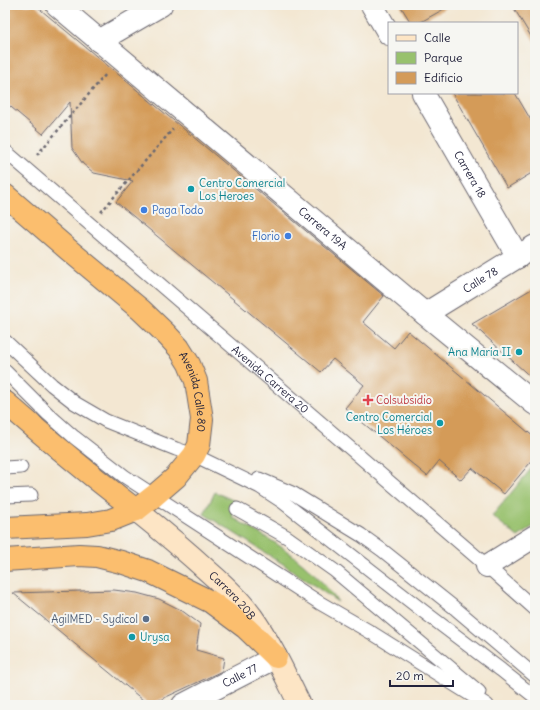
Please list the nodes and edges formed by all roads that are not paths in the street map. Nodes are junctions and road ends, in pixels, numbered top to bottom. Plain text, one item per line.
1 (57, 5) edge
2 (161, 5) edge
3 (372, 5) edge
4 (388, 32) edge
5 (99, 40) junction
6 (424, 94) edge
7 (5, 151) edge
8 (5, 196) edge
9 (526, 251) edge
10 (425, 314) junction
11 (5, 341) edge
12 (5, 371) edge
13 (5, 402) edge
14 (535, 404) edge
15 (194, 455) junction
16 (21, 467) dead end
17 (5, 468) edge
18 (255, 477) dead end
19 (31, 495) dead end
20 (5, 496) edge
21 (154, 496) junction
22 (237, 509) dead end
23 (136, 510) junction
24 (5, 528) edge
25 (535, 536) edge
26 (5, 560) edge
27 (487, 566) junction
28 (535, 609) edge
29 (276, 657) junction
30 (535, 676) edge
31 (535, 697) edge
32 (183, 705) edge
33 (300, 705) edge
34 (487, 705) edge
35 (495, 705) edge

1 - 5 street, Carrera 19A
2 - 5 street
3 - 4 street
5 - 10 street, Carrera 19A
6 - 9 street, Carrera 18
7 - 27 lane, Avenida Carrera 20
8 - 15 highway, Avenida Calle 80
9 - 10 street, Calle 78
10 - 14 street, Carrera 19A
11 - 15 lane
12 - 21 lane
13 - 23 highway
15 - 21 highway, Avenida Calle 80
15 - 31 lane
16 - 17 lane
18 - 30 lane
19 - 20 lane
21 - 23 highway, Avenida Calle 80
21 - 34 lane
22 - 35 lane
23 - 24 highway, Avenida Calle 80
23 - 29 street, Carrera 20B
25 - 27 street
26 - 29 highway
27 - 28 lane, Avenida Carrera 20
29 - 32 street, Calle 77
29 - 33 street, Carrera 20B

